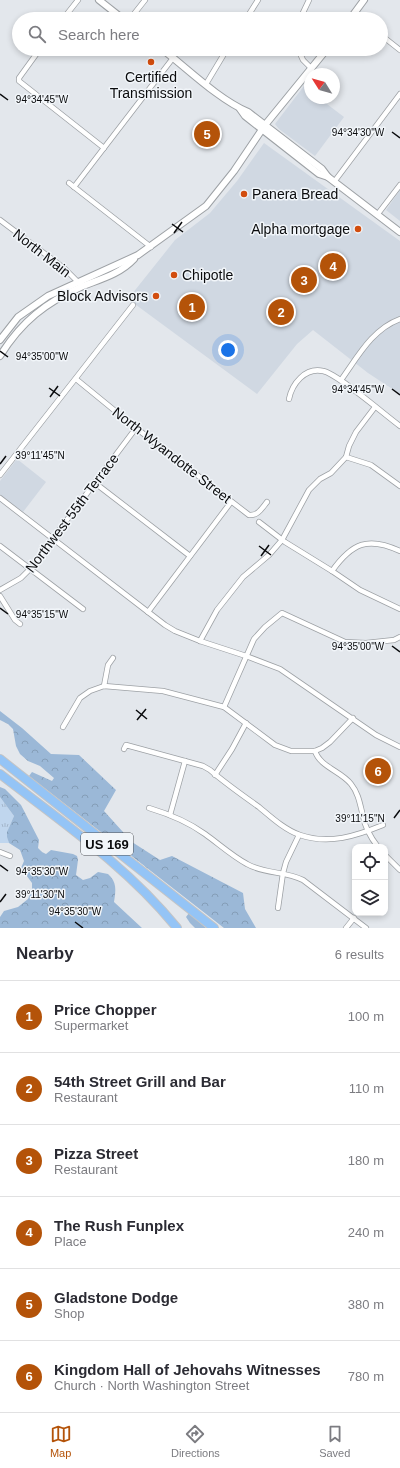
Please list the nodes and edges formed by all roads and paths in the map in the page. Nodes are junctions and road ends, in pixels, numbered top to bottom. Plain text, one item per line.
1 (78, 0) edge
2 (99, 0) edge
3 (145, 0) edge
4 (258, 0) edge
5 (309, 0) edge
6 (364, 0) edge
7 (69, 12) edge
8 (114, 12) edge
9 (136, 12) edge
10 (250, 12) edge
11 (303, 12) edge
12 (356, 12) edge
13 (388, 41) edge
14 (400, 50) edge
15 (35, 56) edge
16 (171, 56) joint
17 (224, 56) edge
18 (301, 56) edge
19 (322, 56) edge
20 (311, 68) edge
21 (313, 68) edge
22 (304, 79) edge
23 (206, 84) junction
24 (400, 94) edge
25 (264, 127) junction
26 (104, 148) junction
27 (334, 182) junction
28 (69, 183) dead end
29 (400, 185) edge
30 (74, 187) junction
31 (377, 215) junction
32 (0, 220) edge
33 (400, 232) edge
34 (151, 247) junction
35 (138, 255) junction
36 (77, 281) junction
37 (83, 287) junction
38 (133, 305) dead end
39 (400, 319) edge
40 (0, 340) edge
41 (0, 356) edge
42 (76, 380) junction
43 (340, 380) junction
44 (289, 399) dead end
45 (376, 407) junction
46 (400, 426) edge
47 (136, 428) junction
48 (346, 457) junction
49 (0, 475) edge
50 (95, 483) junction
51 (400, 486) edge
52 (0, 498) edge
53 (231, 502) junction
54 (267, 502) dead end
55 (259, 522) dead end
56 (53, 539) junction
57 (282, 540) junction
58 (0, 546) edge
59 (400, 550) edge
60 (190, 556) junction
61 (30, 570) junction
62 (332, 571) junction
63 (0, 590) edge
64 (0, 596) edge
65 (83, 609) dead end
66 (400, 609) edge
67 (148, 612) junction
68 (20, 624) dead end
69 (400, 637) edge
70 (200, 641) junction
71 (246, 656) junction
72 (113, 658) dead end
73 (104, 686) junction
74 (224, 707) junction
75 (353, 718) junction
76 (246, 723) junction
77 (63, 727) dead end
78 (400, 747) edge
79 (124, 749) dead end
80 (314, 751) junction
81 (0, 759) edge
82 (185, 761) junction
83 (0, 774) edge
84 (215, 775) junction
85 (149, 808) dead end
86 (170, 815) junction
87 (383, 825) dead end
88 (368, 832) junction
89 (299, 835) junction
90 (376, 844) edge
91 (0, 852) edge
92 (10, 856) dead end
93 (388, 858) edge
94 (400, 870) edge
95 (283, 873) junction
96 (278, 908) dead end
97 (354, 918) junction
98 (177, 928) edge
99 (214, 928) edge
100 (346, 928) edge
101 (366, 928) edge

1 - 7 street
2 - 8 main road
3 - 9 street
4 - 10 street
5 - 11 street
6 - 12 main road
13 - 14 street
15 - 26 street
16 - 23 main road
16 - 26 street
17 - 23 street
18 - 20 street
19 - 21 main road
22 - 25 main road
23 - 25 main road
24 - 27 street
25 - 27 main road
25 - 34 main road
26 - 30 street
27 - 31 main road
28 - 30 street
29 - 31 street
30 - 34 street
31 - 33 main road
32 - 36 street, North Main
34 - 35 main road
35 - 36 main road
35 - 37 main road
36 - 37 street, North Main
36 - 40 main road
37 - 41 main road
38 - 42 street
39 - 43 street
42 - 47 street, North Wyandotte Street
42 - 49 street
43 - 44 street
43 - 45 street
45 - 46 street
45 - 48 street
47 - 50 street, Northwest 55th Terrace
47 - 53 street, North Wyandotte Street
48 - 51 street
48 - 57 street
50 - 56 street, Northwest 55th Terrace
50 - 60 street
52 - 56 street
53 - 54 street, North Wyandotte Street
53 - 60 street
55 - 57 street
56 - 61 street, Northwest 55th Terrace
56 - 67 street
57 - 62 street
57 - 70 street
58 - 61 street
59 - 62 street
60 - 67 street
61 - 63 street, Northwest 55th Terrace
61 - 65 street
62 - 66 street
64 - 68 street
67 - 70 street
69 - 71 street
70 - 71 street
71 - 74 street
71 - 75 street
72 - 73 street
73 - 74 street
73 - 77 street
74 - 76 street
75 - 78 street
75 - 80 street
76 - 80 street
76 - 84 street
79 - 82 street
80 - 88 street
81 - 99 highway, US 169
82 - 84 street
82 - 86 street
83 - 98 highway, US 169
84 - 89 street
85 - 86 street
86 - 95 street
87 - 88 street
88 - 89 street
88 - 90 street
89 - 95 street
91 - 92 street
93 - 94 street
95 - 96 street
95 - 97 street
97 - 100 street
97 - 101 street

